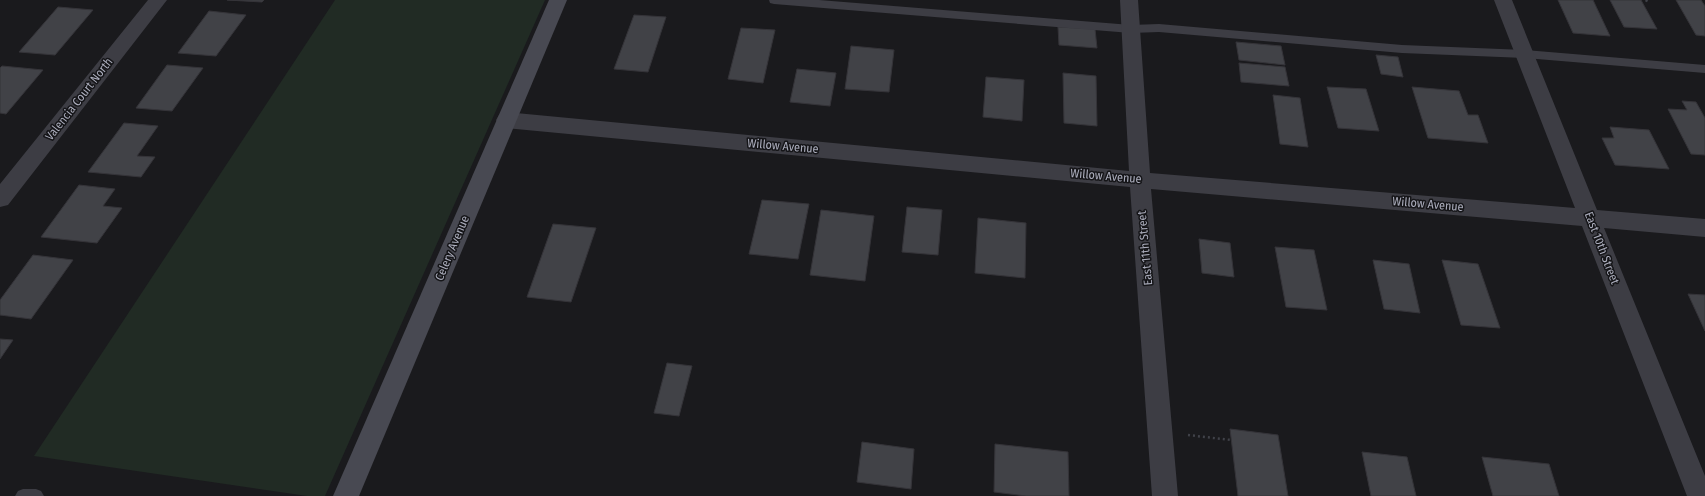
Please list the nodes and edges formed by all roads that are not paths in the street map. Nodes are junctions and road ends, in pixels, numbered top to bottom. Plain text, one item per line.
1 (158, 0) edge
2 (558, 0) edge
3 (774, 0) edge
4 (1129, 0) edge
5 (1503, 0) edge
6 (1131, 28) junction
7 (1525, 54) junction
8 (1705, 69) edge
9 (506, 120) junction
10 (1140, 180) junction
11 (0, 199) edge
12 (1591, 218) junction
13 (1705, 228) edge
14 (23, 496) edge
15 (36, 496) edge
16 (346, 496) edge
17 (1165, 496) edge
18 (1700, 496) edge

1 - 11 street, Valencia Court North
2 - 9 main road, Celery Avenue
3 - 6 lane
4 - 6 street, East 11th Street
5 - 7 street, East 10th Street
6 - 7 lane
6 - 10 street, East 11th Street
7 - 8 lane
7 - 12 street, East 10th Street
9 - 10 street, Willow Avenue
9 - 16 main road, Celery Avenue
10 - 12 street, Willow Avenue
10 - 17 street, East 11th Street
12 - 13 street, Willow Avenue
12 - 18 street, East 10th Street
14 - 15 lane

